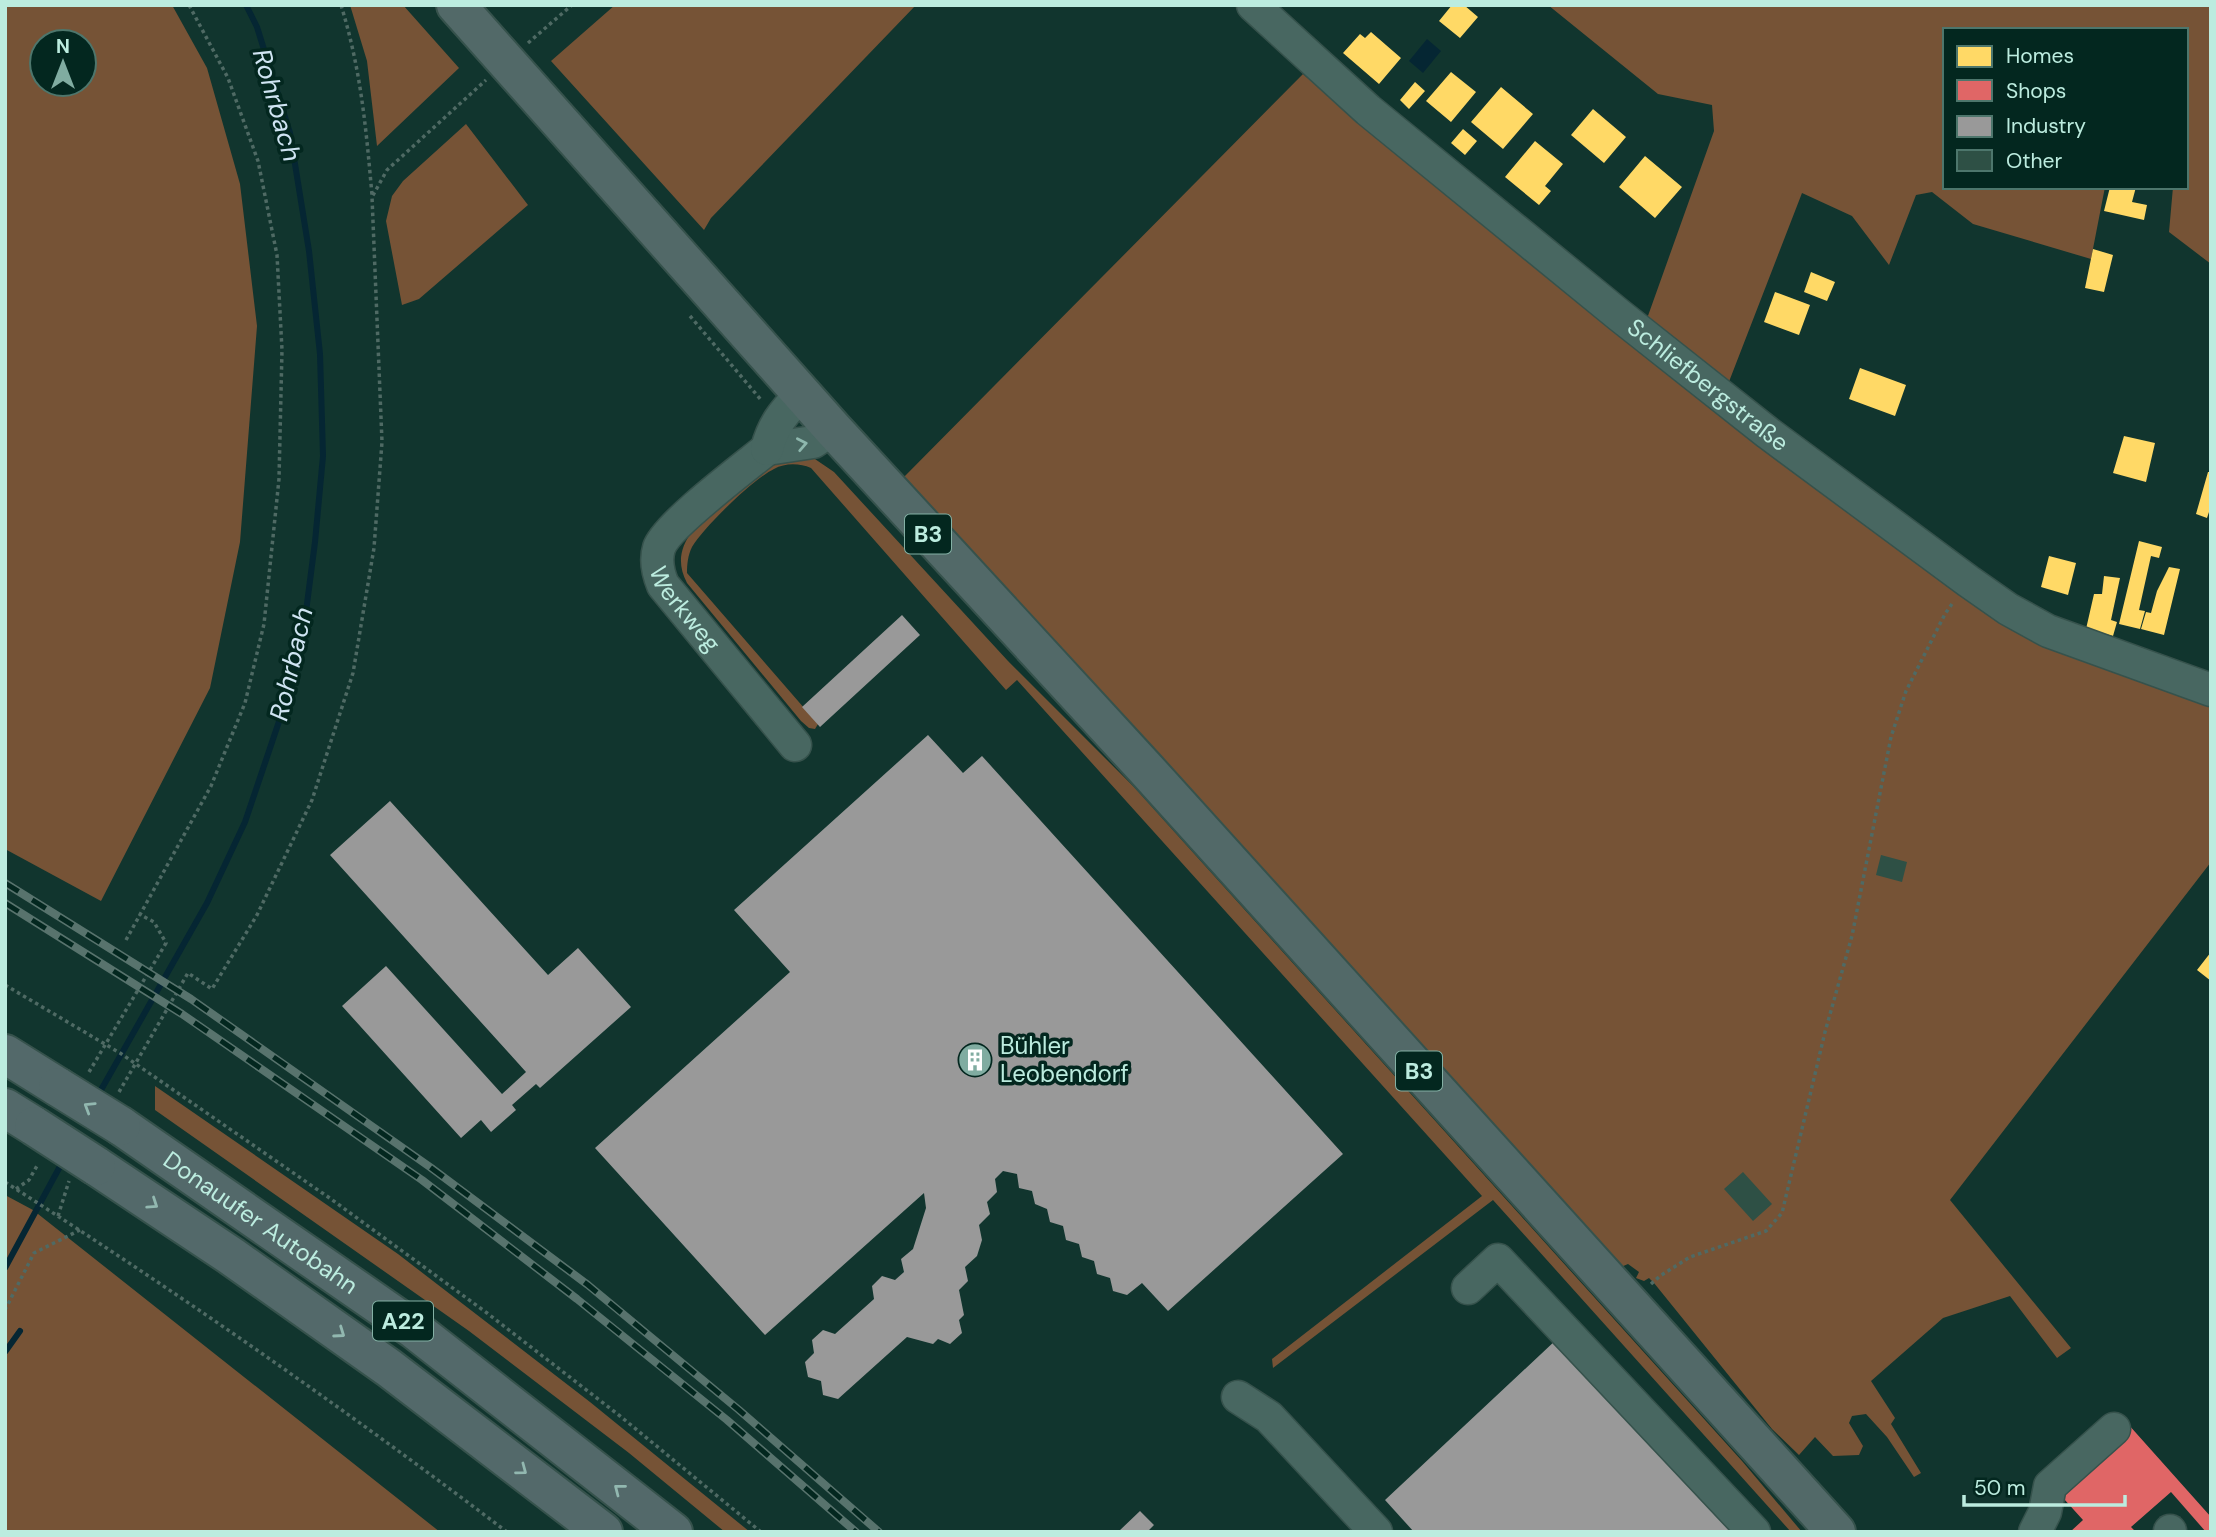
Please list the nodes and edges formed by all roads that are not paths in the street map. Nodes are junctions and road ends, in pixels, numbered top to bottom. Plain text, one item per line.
1 (456, 5) edge
2 (1253, 5) edge
3 (801, 394) junction
4 (833, 429) junction
5 (767, 449) junction
6 (2211, 690) edge
7 (795, 745) dead end
8 (5, 1054) edge
9 (20, 1117) edge
10 (1468, 1288) dead end
11 (1238, 1397) dead end
12 (2114, 1429) dead end
13 (603, 1532) edge
14 (673, 1532) edge
15 (1376, 1532) edge
16 (1754, 1532) edge
17 (1836, 1532) edge
18 (2035, 1532) edge

1 - 3 main road, B3
2 - 6 street, Schliefbergstraße
3 - 4 main road, B3
3 - 5 street
5 -> 4 street
4 - 17 main road, B3
5 - 7 street, Werkweg
14 -> 8 highway, Donauufer Autobahn / A22, bridge
9 -> 13 highway, Donauufer Autobahn / A22, bridge
10 - 16 street
11 - 15 street
12 - 18 street

